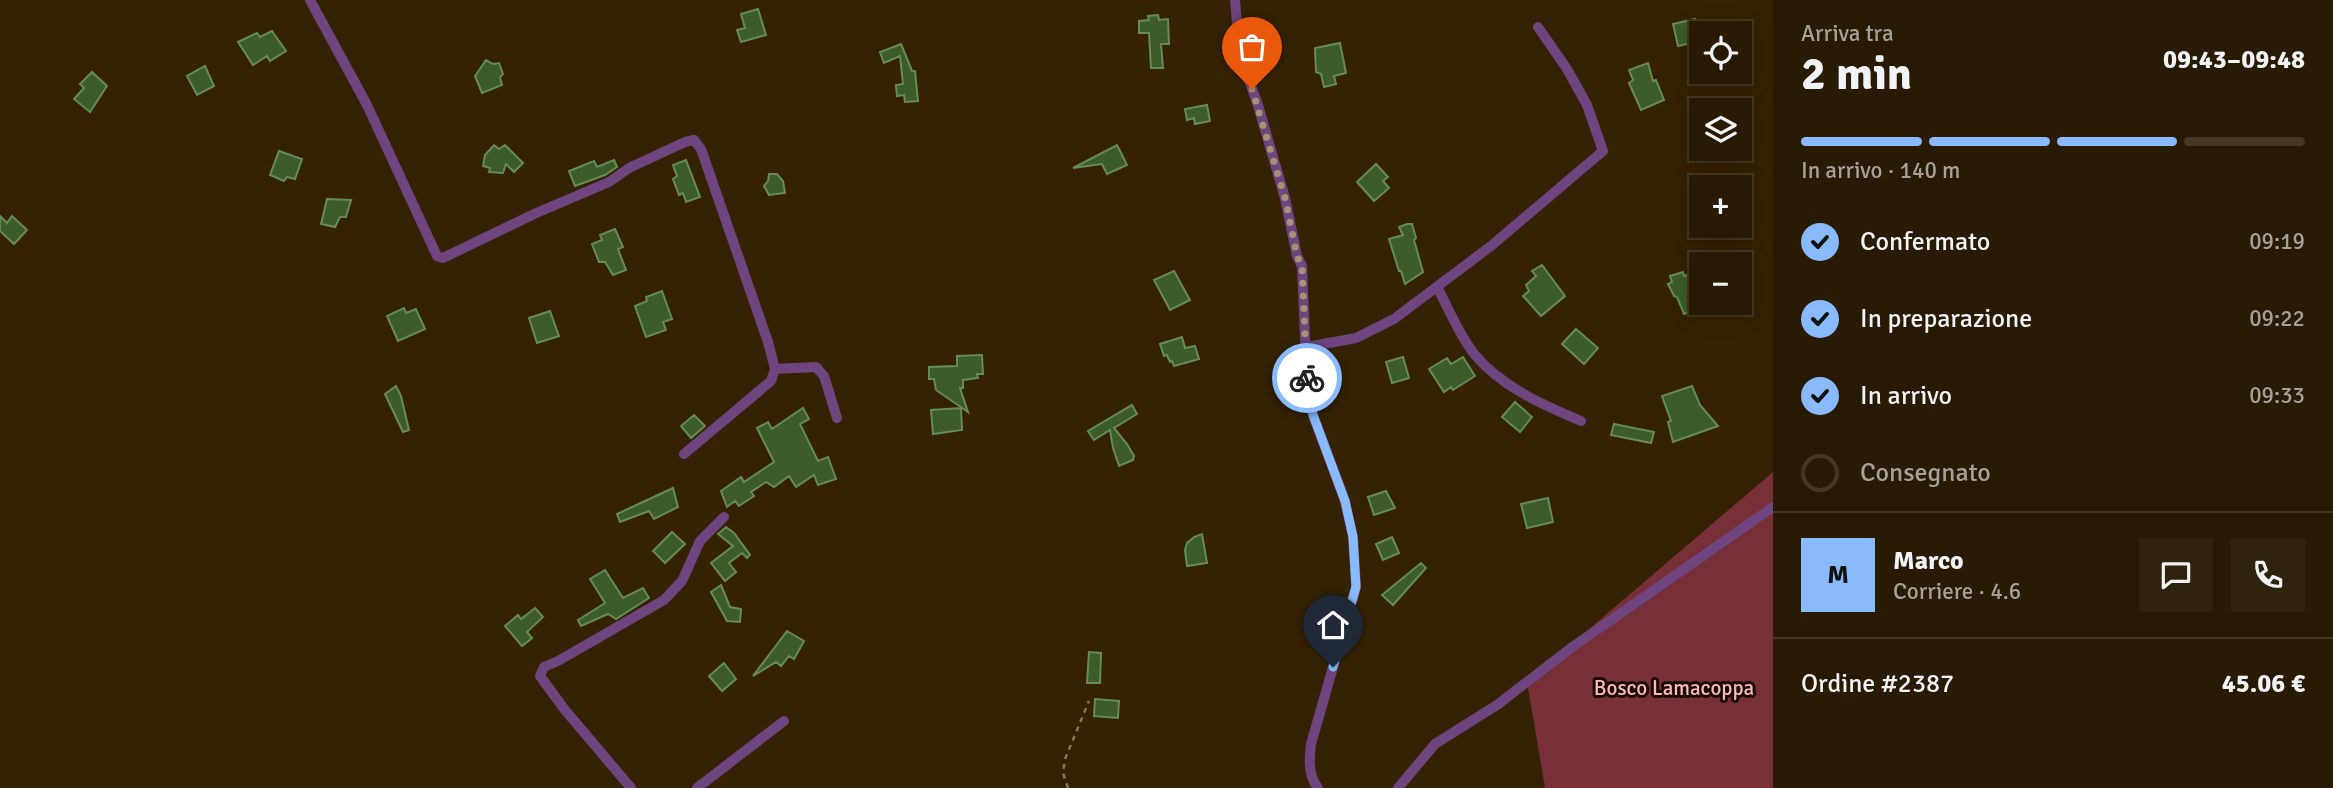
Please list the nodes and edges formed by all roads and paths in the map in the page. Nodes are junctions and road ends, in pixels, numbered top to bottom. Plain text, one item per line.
1 (310, 0) edge
2 (1235, 0) edge
3 (1538, 27) dead end
4 (1437, 287) junction
5 (1307, 347) junction
6 (775, 369) junction
7 (837, 418) dead end
8 (1581, 421) dead end
9 (684, 454) dead end
10 (1773, 507) edge
11 (724, 517) dead end
12 (1089, 701) dead end
13 (784, 722) dead end
14 (631, 788) edge
15 (697, 788) edge
16 (1068, 788) edge
17 (1318, 788) edge
18 (1398, 788) edge

1 - 6 street
2 - 5 street
3 - 4 street
4 - 5 street
4 - 8 street
5 - 17 street
6 - 7 street
6 - 9 street
10 - 18 street
11 - 14 street
12 - 16 path
13 - 15 street

